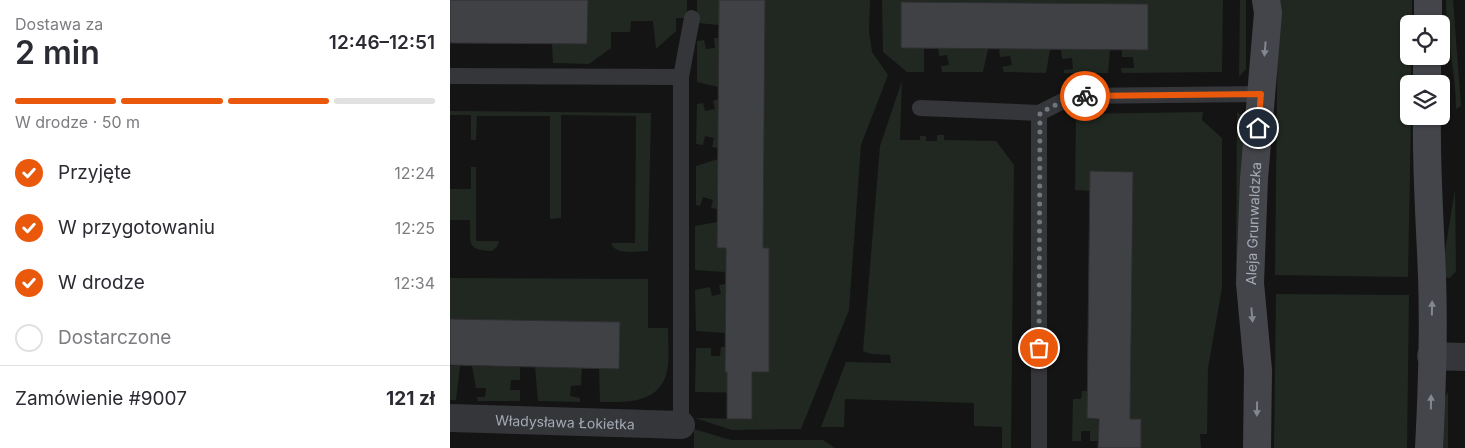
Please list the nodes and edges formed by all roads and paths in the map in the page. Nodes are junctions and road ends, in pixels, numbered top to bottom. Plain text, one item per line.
1 (1266, 0) edge
2 (1428, 0) edge
3 (1428, 15) edge
4 (692, 18) dead end
5 (450, 76) edge
6 (681, 77) junction
7 (1261, 94) junction
8 (920, 108) dead end
9 (1040, 113) junction
10 (1427, 125) edge
11 (1432, 356) junction
12 (1465, 357) edge
13 (450, 418) edge
14 (681, 425) joint
15 (1039, 448) edge
16 (1257, 448) edge
17 (1429, 448) edge

1 -> 7 street, Aleja Grunwaldzka
2 - 3 street
4 - 6 lane
5 - 6 lane
6 - 14 lane
7 - 9 lane
7 -> 16 street, Aleja Grunwaldzka
8 - 9 lane
9 - 15 lane
11 -> 10 street
11 - 12 street
17 -> 11 street
13 - 14 street, Władysława Łokietka

